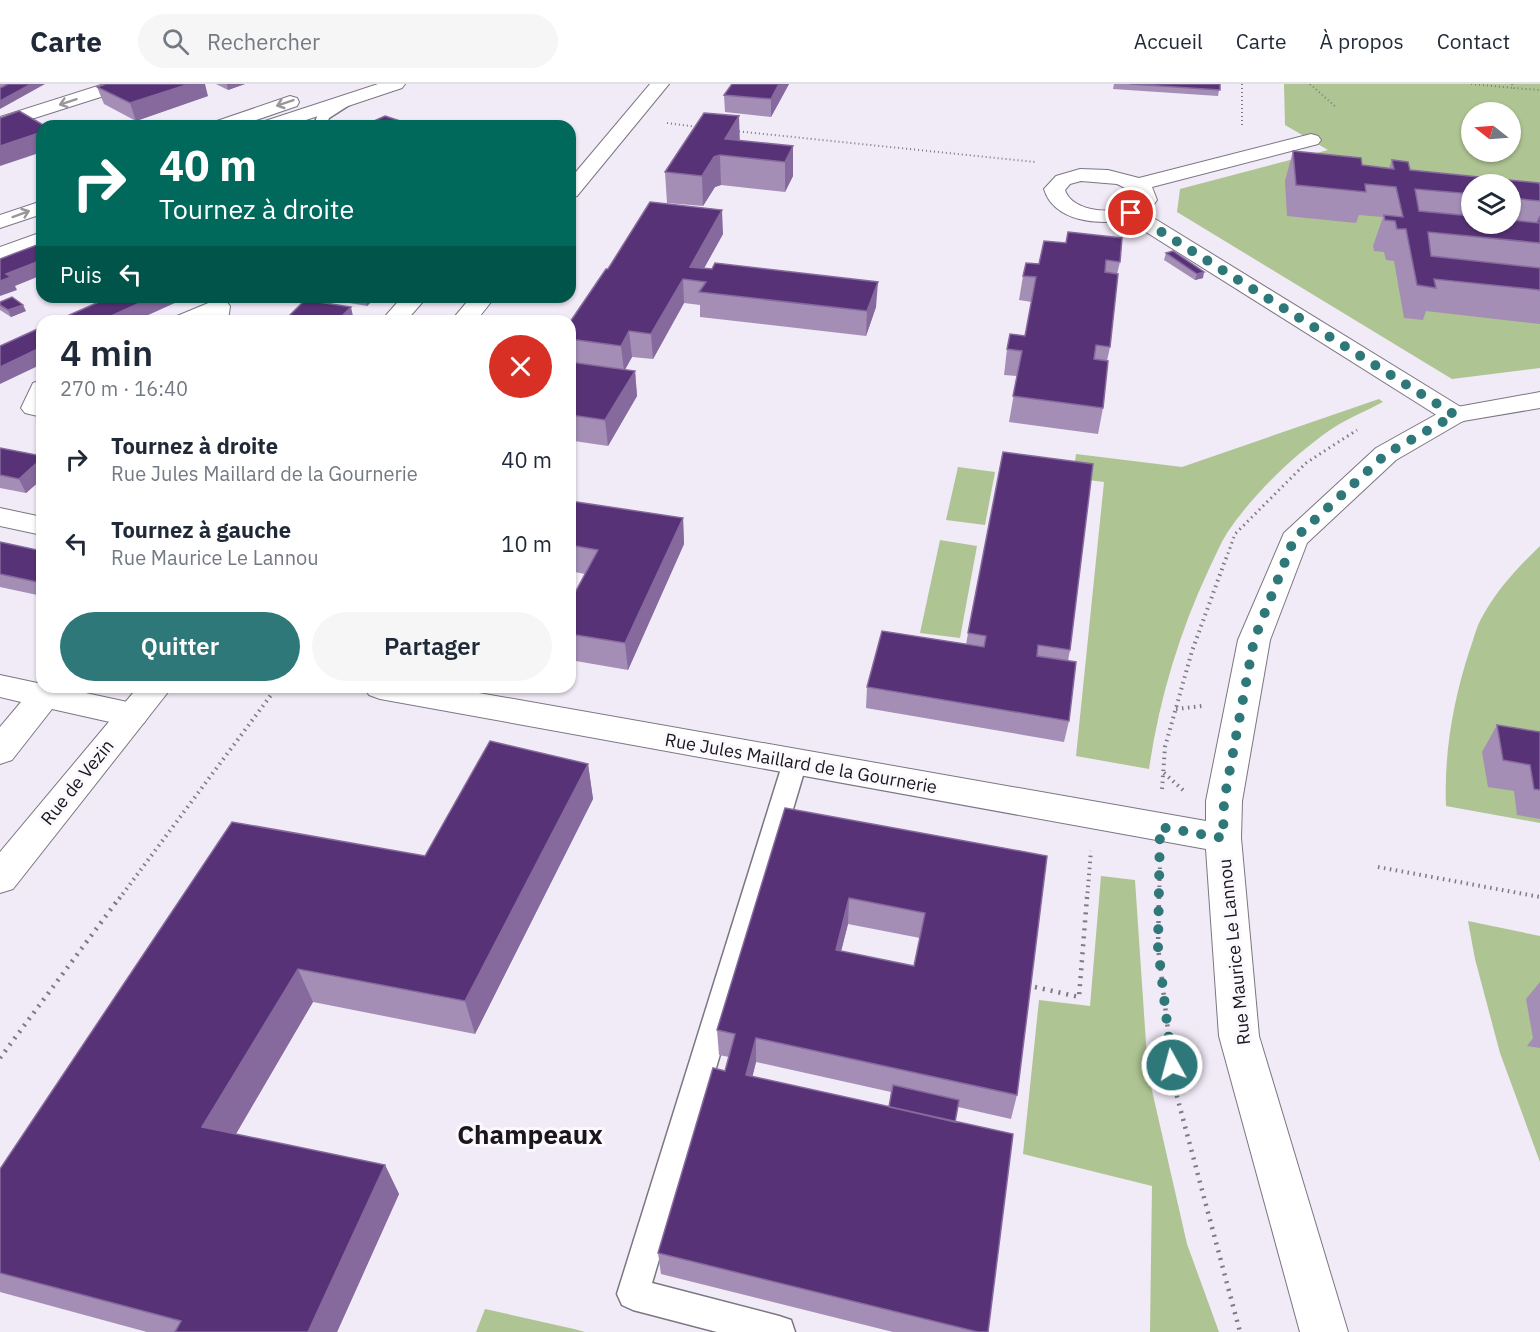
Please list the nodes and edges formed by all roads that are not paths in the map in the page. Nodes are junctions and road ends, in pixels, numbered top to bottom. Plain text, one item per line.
1 (123, 84) edge
2 (396, 84) edge
3 (660, 84) edge
4 (345, 91) edge
5 (242, 120) edge
6 (282, 120) edge
7 (322, 120) edge
8 (0, 123) edge
9 (1311, 140) dead end
10 (576, 185) edge
11 (1136, 185) junction
12 (36, 191) edge
13 (0, 204) edge
14 (36, 209) edge
15 (1131, 213) junction
16 (0, 222) edge
17 (36, 241) edge
18 (0, 255) edge
19 (410, 303) edge
20 (478, 303) edge
21 (223, 308) edge
22 (203, 315) edge
23 (398, 315) edge
24 (468, 315) edge
25 (1540, 400) edge
26 (1455, 415) junction
27 (0, 517) edge
28 (36, 525) edge
29 (0, 686) edge
30 (151, 693) edge
31 (413, 693) edge
32 (44, 696) junction
33 (132, 715) junction
34 (0, 751) edge
35 (795, 762) junction
36 (1223, 838) junction
37 (0, 878) edge
38 (778, 1332) edge
39 (1324, 1332) edge

1 -> 8 street
2 - 4 street
3 - 10 street
4 -> 5 street
4 - 6 street
4 - 7 lane
9 - 11 street
11 - 15 street
11 - 15 street
12 - 13 street
16 -> 14 street
15 - 26 street
17 - 18 street
19 - 23 street
20 - 24 street
21 - 22 street
25 - 26 street, Rue Maurice Le Lannou
26 - 36 street, Rue Maurice Le Lannou
27 - 28 street
29 - 32 street
30 - 33 street, Rue de Vezin
31 - 35 street, Rue Jules Maillard de la Gournerie
32 - 33 street
32 - 34 street
33 - 37 street, Rue de Vezin
35 - 36 street, Rue Jules Maillard de la Gournerie
35 - 38 lane
36 - 39 street, Rue Maurice Le Lannou

